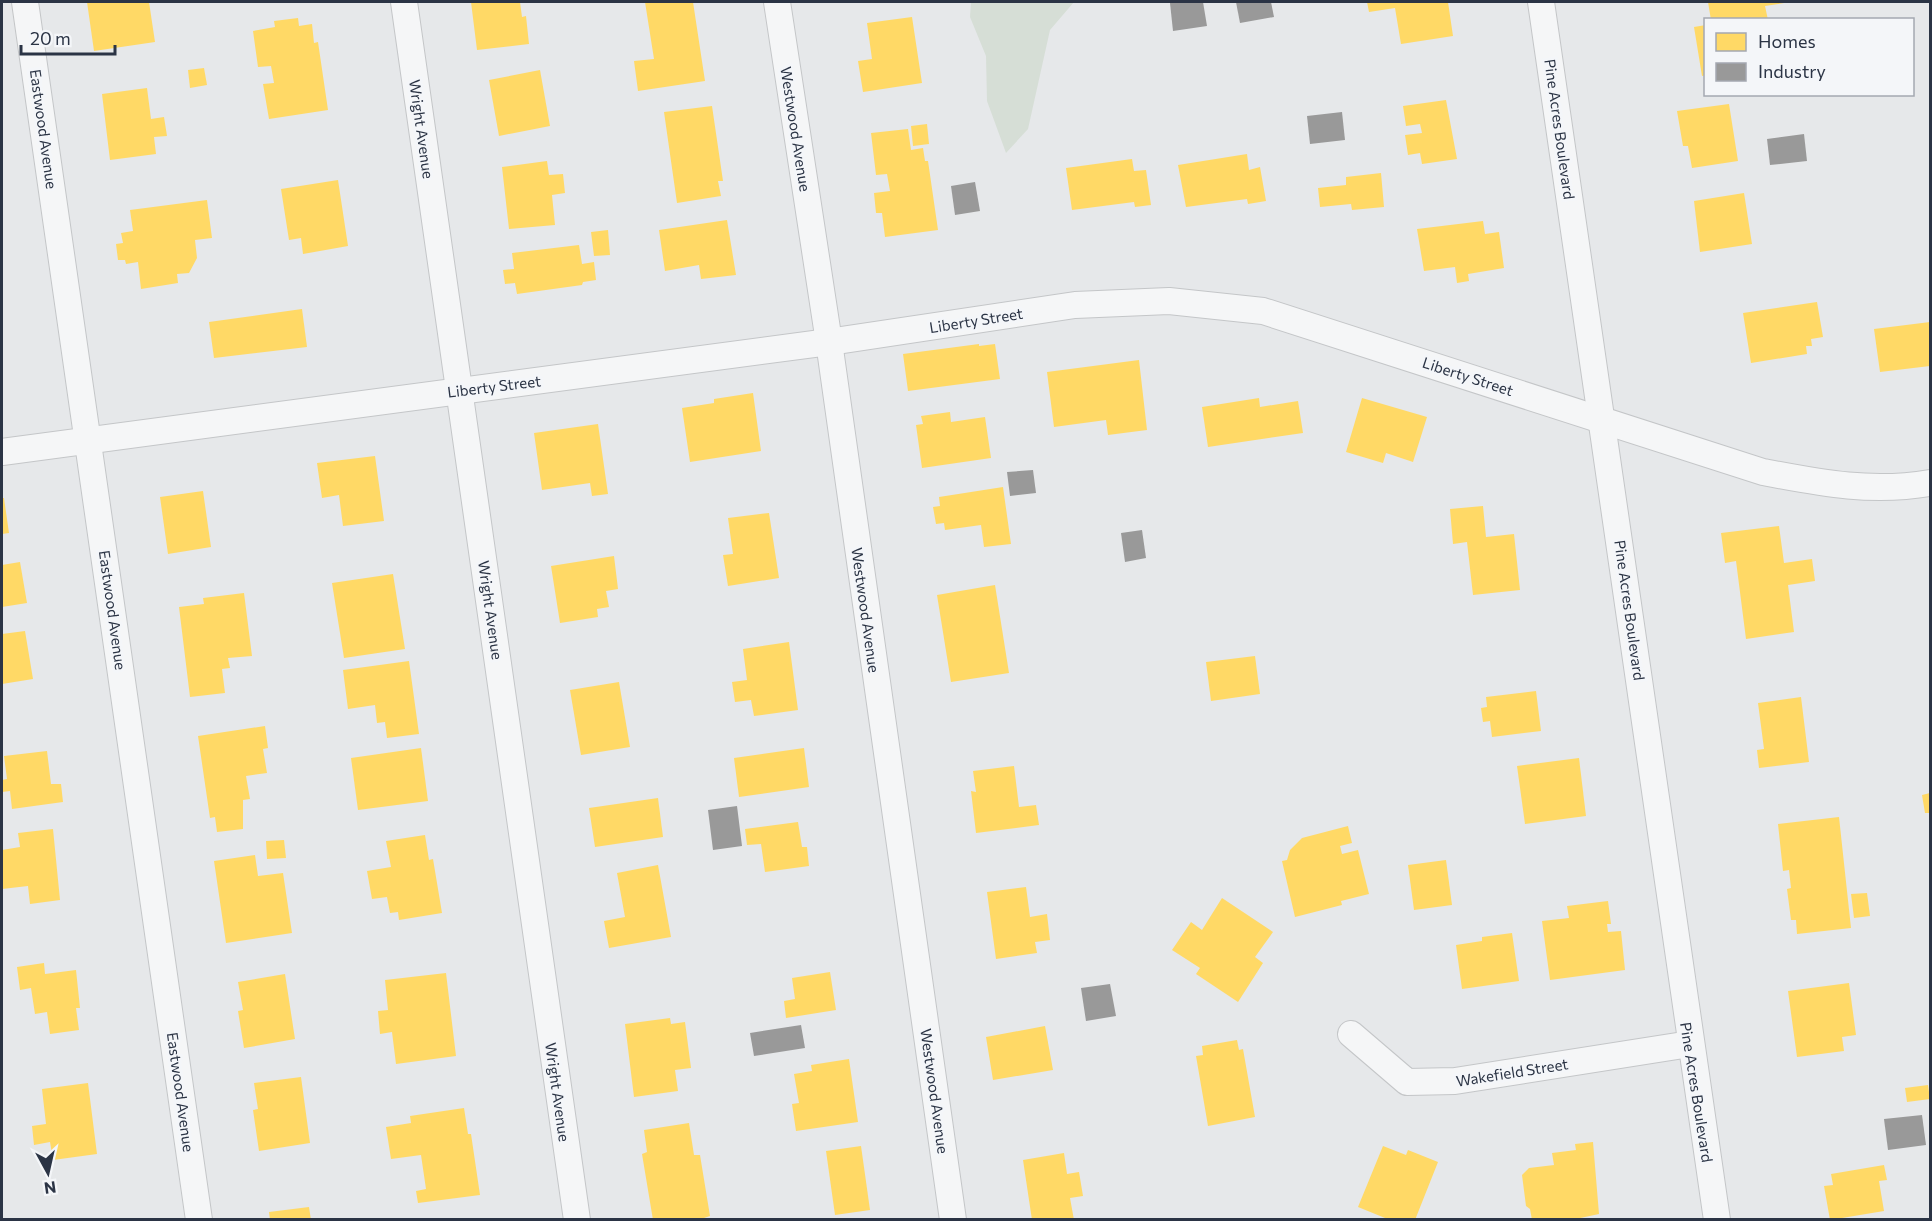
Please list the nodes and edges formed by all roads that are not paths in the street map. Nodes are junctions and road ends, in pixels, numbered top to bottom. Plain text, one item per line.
1 (25, 2) edge
2 (404, 2) edge
3 (777, 2) edge
4 (1542, 2) edge
5 (829, 342) junction
6 (460, 390) junction
7 (1603, 420) junction
8 (89, 441) junction
9 (2, 452) edge
10 (1930, 483) edge
11 (1351, 1034) dead end
12 (1690, 1044) junction
13 (199, 1220) edge
14 (577, 1220) edge
15 (953, 1220) edge
16 (1717, 1220) edge

1 - 8 street, Eastwood Avenue
2 - 6 street, Wright Avenue
3 - 5 street, Westwood Avenue
4 - 7 street, Pine Acres Boulevard
5 - 6 street, Liberty Street
5 - 7 street, Liberty Street
5 - 15 street, Westwood Avenue
6 - 8 street, Liberty Street
6 - 14 street, Wright Avenue
7 - 10 street, Liberty Street
7 - 12 street, Pine Acres Boulevard
8 - 9 street, Liberty Street
8 - 13 street, Eastwood Avenue
11 - 12 street, Wakefield Street
12 - 16 street, Pine Acres Boulevard

